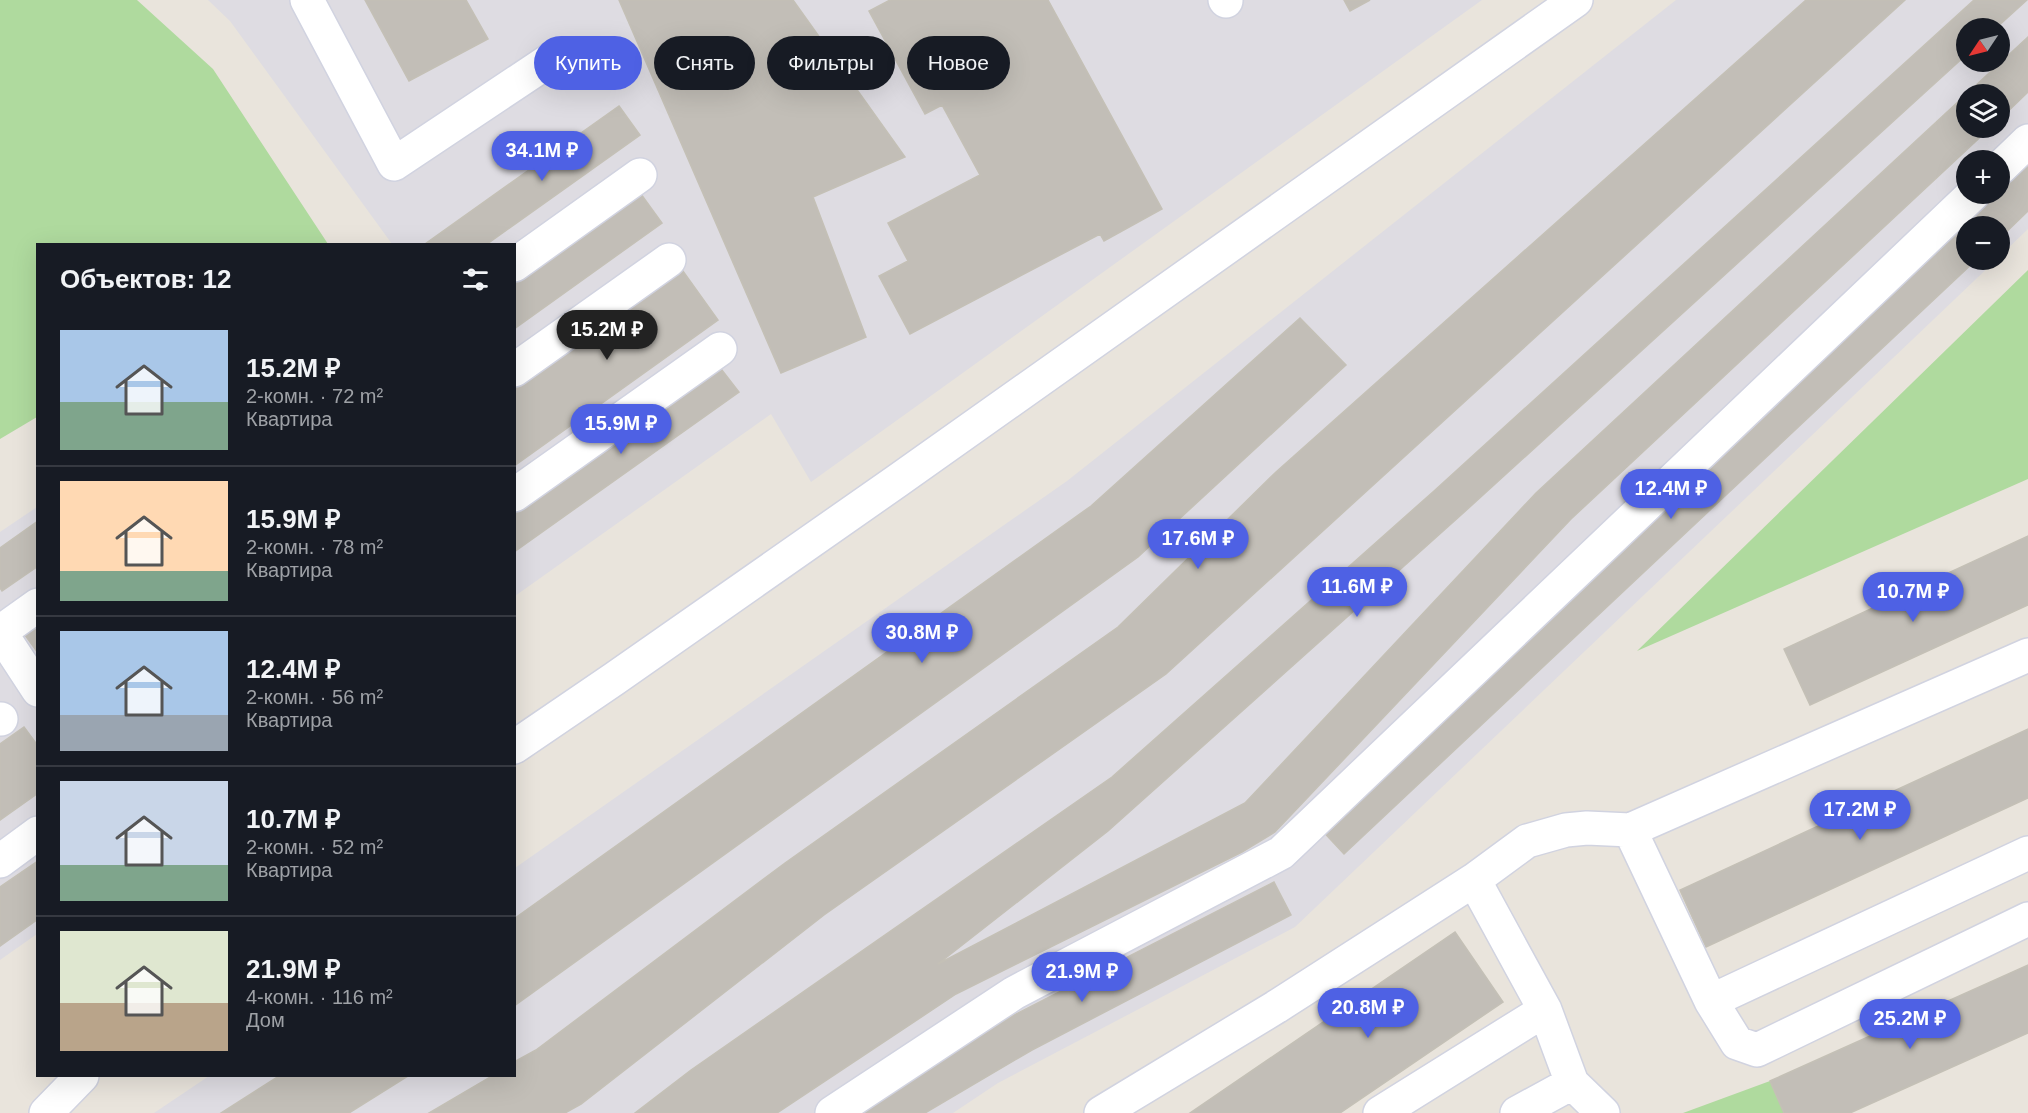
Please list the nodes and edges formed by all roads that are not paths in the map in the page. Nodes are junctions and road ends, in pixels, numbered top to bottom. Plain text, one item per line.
1 (307, 0) edge
2 (1576, 0) edge
3 (534, 71) edge
4 (2028, 141) edge
5 (2010, 158) edge
6 (640, 175) dead end
7 (1962, 204) edge
8 (669, 260) dead end
9 (516, 264) edge
10 (720, 350) dead end
11 (516, 369) edge
12 (516, 494) edge
13 (36, 606) edge
14 (0, 632) edge
15 (2028, 655) edge
16 (36, 687) edge
17 (516, 746) edge
18 (1630, 830) junction
19 (36, 834) edge
20 (2028, 854) edge
21 (0, 861) edge
22 (1474, 880) junction
23 (2028, 919) edge
24 (1712, 1001) junction
25 (1545, 1010) junction
26 (81, 1077) edge
27 (1572, 1083) junction
28 (46, 1113) edge
29 (832, 1113) edge
30 (1101, 1113) edge
31 (1380, 1113) edge
32 (1517, 1113) edge
33 (1603, 1113) edge

1 - 3 lane
2 - 17 lane
4 - 5 lane
6 - 9 lane
7 - 29 lane
8 - 11 lane
10 - 12 lane
13 - 14 lane
14 - 16 lane
15 - 18 lane
18 - 22 lane
18 - 24 lane
19 - 21 lane
20 - 24 lane
22 - 25 lane
22 - 30 lane
23 - 24 lane
25 - 27 lane
25 - 31 lane
26 - 28 lane
27 - 32 lane
27 - 33 lane

